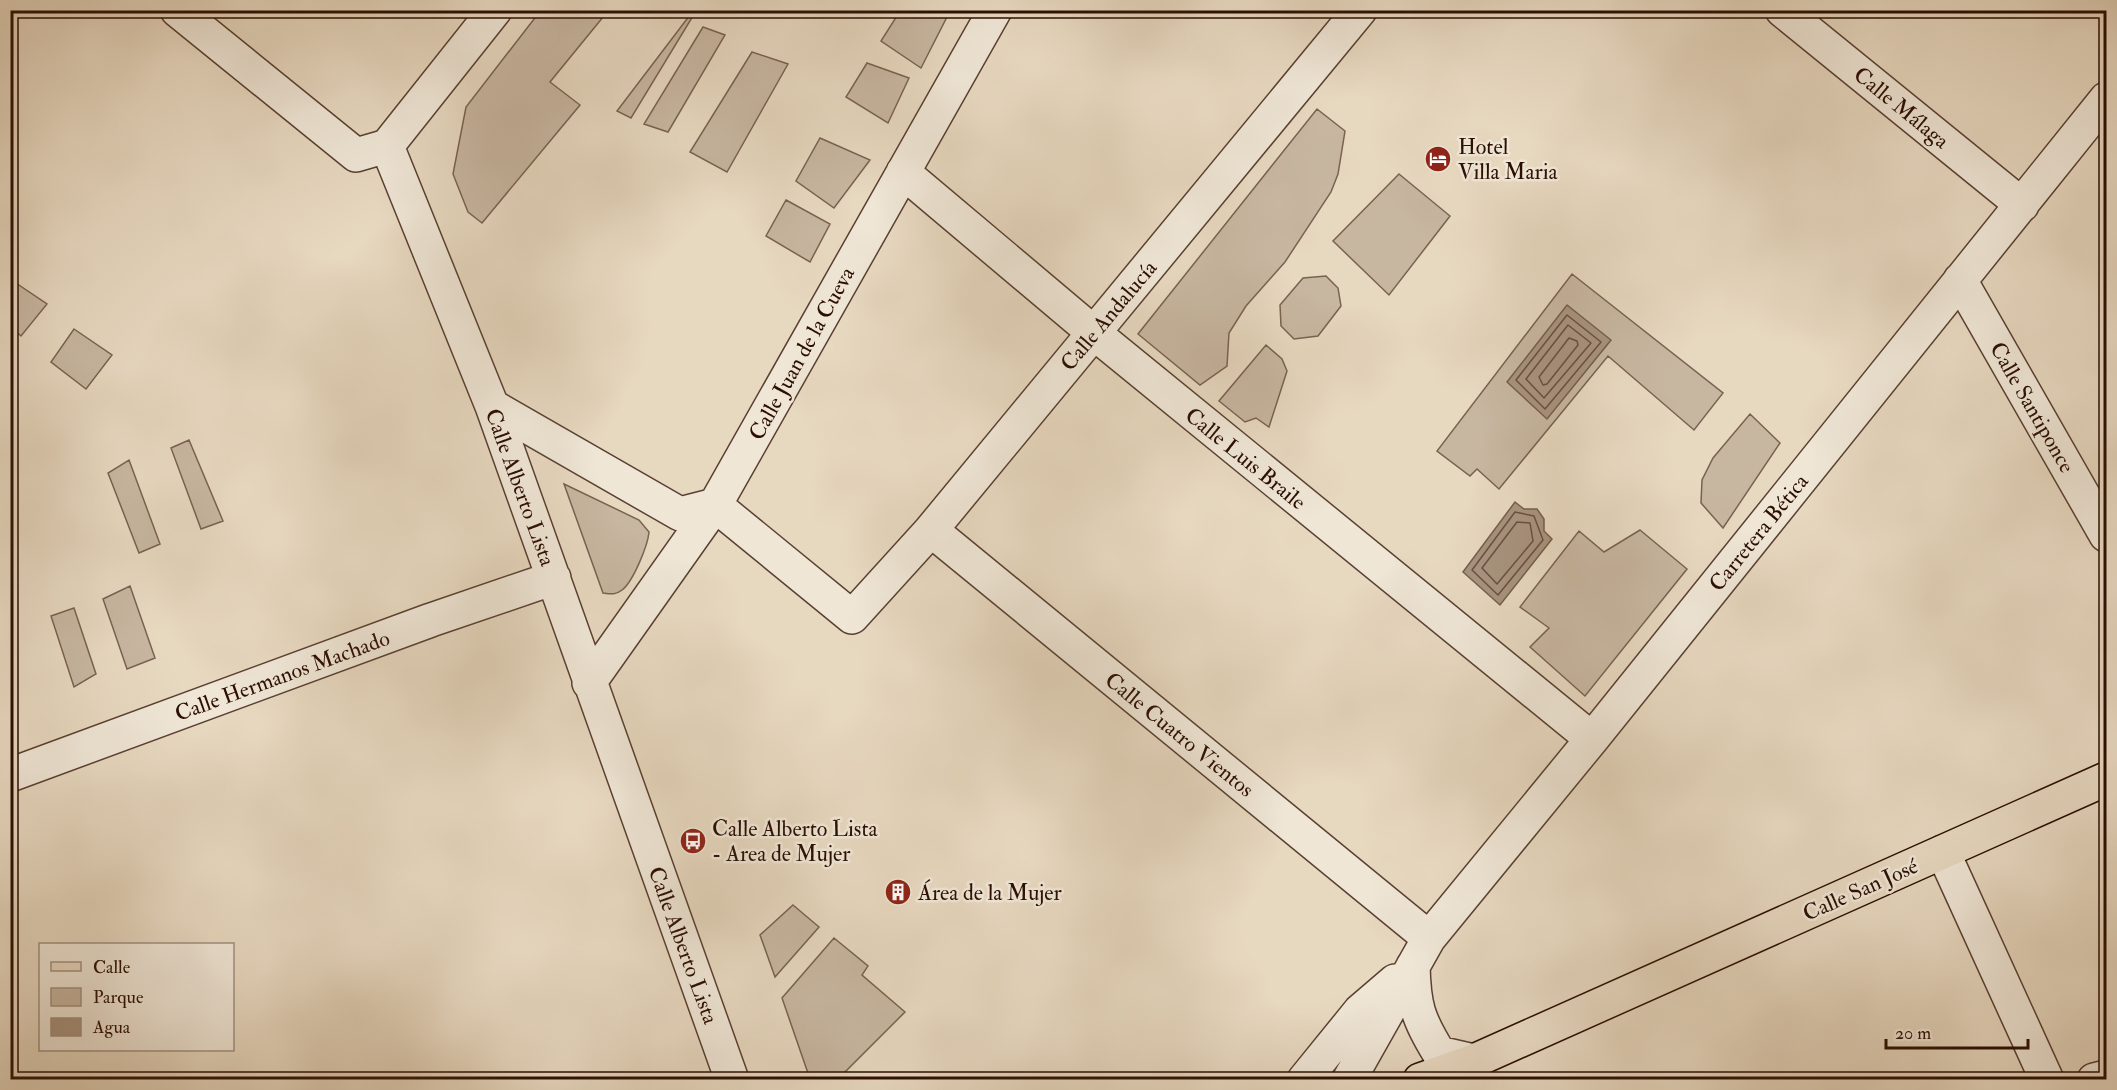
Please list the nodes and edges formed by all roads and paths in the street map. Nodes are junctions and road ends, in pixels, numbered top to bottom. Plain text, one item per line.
1 (177, 10) edge
2 (495, 10) edge
3 (995, 10) edge
4 (1782, 10) edge
5 (1349, 15) edge
6 (2106, 99) edge
7 (387, 146) junction
8 (903, 172) junction
9 (2022, 205) junction
10 (1960, 280) junction
11 (1094, 333) junction
12 (492, 406) junction
13 (715, 505) junction
14 (931, 530) junction
15 (2106, 535) edge
16 (554, 578) junction
17 (589, 683) junction
18 (1592, 740) junction
19 (10, 776) edge
20 (2106, 779) edge
21 (1943, 852) junction
22 (1429, 938) junction
23 (1413, 966) junction
24 (1477, 1070) edge
25 (2106, 1077) edge
26 (732, 1080) edge
27 (1304, 1080) edge
28 (1349, 1080) edge
29 (1420, 1080) edge
30 (2047, 1080) edge
31 (2094, 1080) edge

1 - 7 street
2 - 7 street
3 - 8 street, Calle Juan de la Cueva
4 - 9 street, Calle Málaga
5 - 11 street, Calle Andalucía
6 - 9 street, Carretera Bética
7 - 12 street, Calle Alberto Lista
8 - 11 street, Calle Luis Braile
8 - 13 street, Calle Juan de la Cueva
9 - 10 street, Carretera Bética
10 - 15 street, Calle Santiponce
10 - 18 street, Carretera Bética
11 - 14 street, Calle Andalucía
11 - 18 street, Calle Luis Braile
12 - 13 street
12 - 16 street, Calle Alberto Lista
13 - 14 street, Calle Andalucía
13 - 17 street, Calle Juan de la Cueva
14 - 22 street, Calle Cuatro Vientos
16 - 17 street, Calle Alberto Lista
16 - 19 street, Calle Hermanos Machado
17 - 26 street, Calle Alberto Lista
18 - 22 street, Carretera Bética
20 - 21 main road, Calle San José
21 - 24 main road, Calle San José
21 - 30 street
22 - 23 street, Carretera Bética
23 - 24 street
23 - 27 street, Carretera Bética
23 - 28 street, Carretera Bética
24 - 29 main road, Calle San José
25 - 31 street

